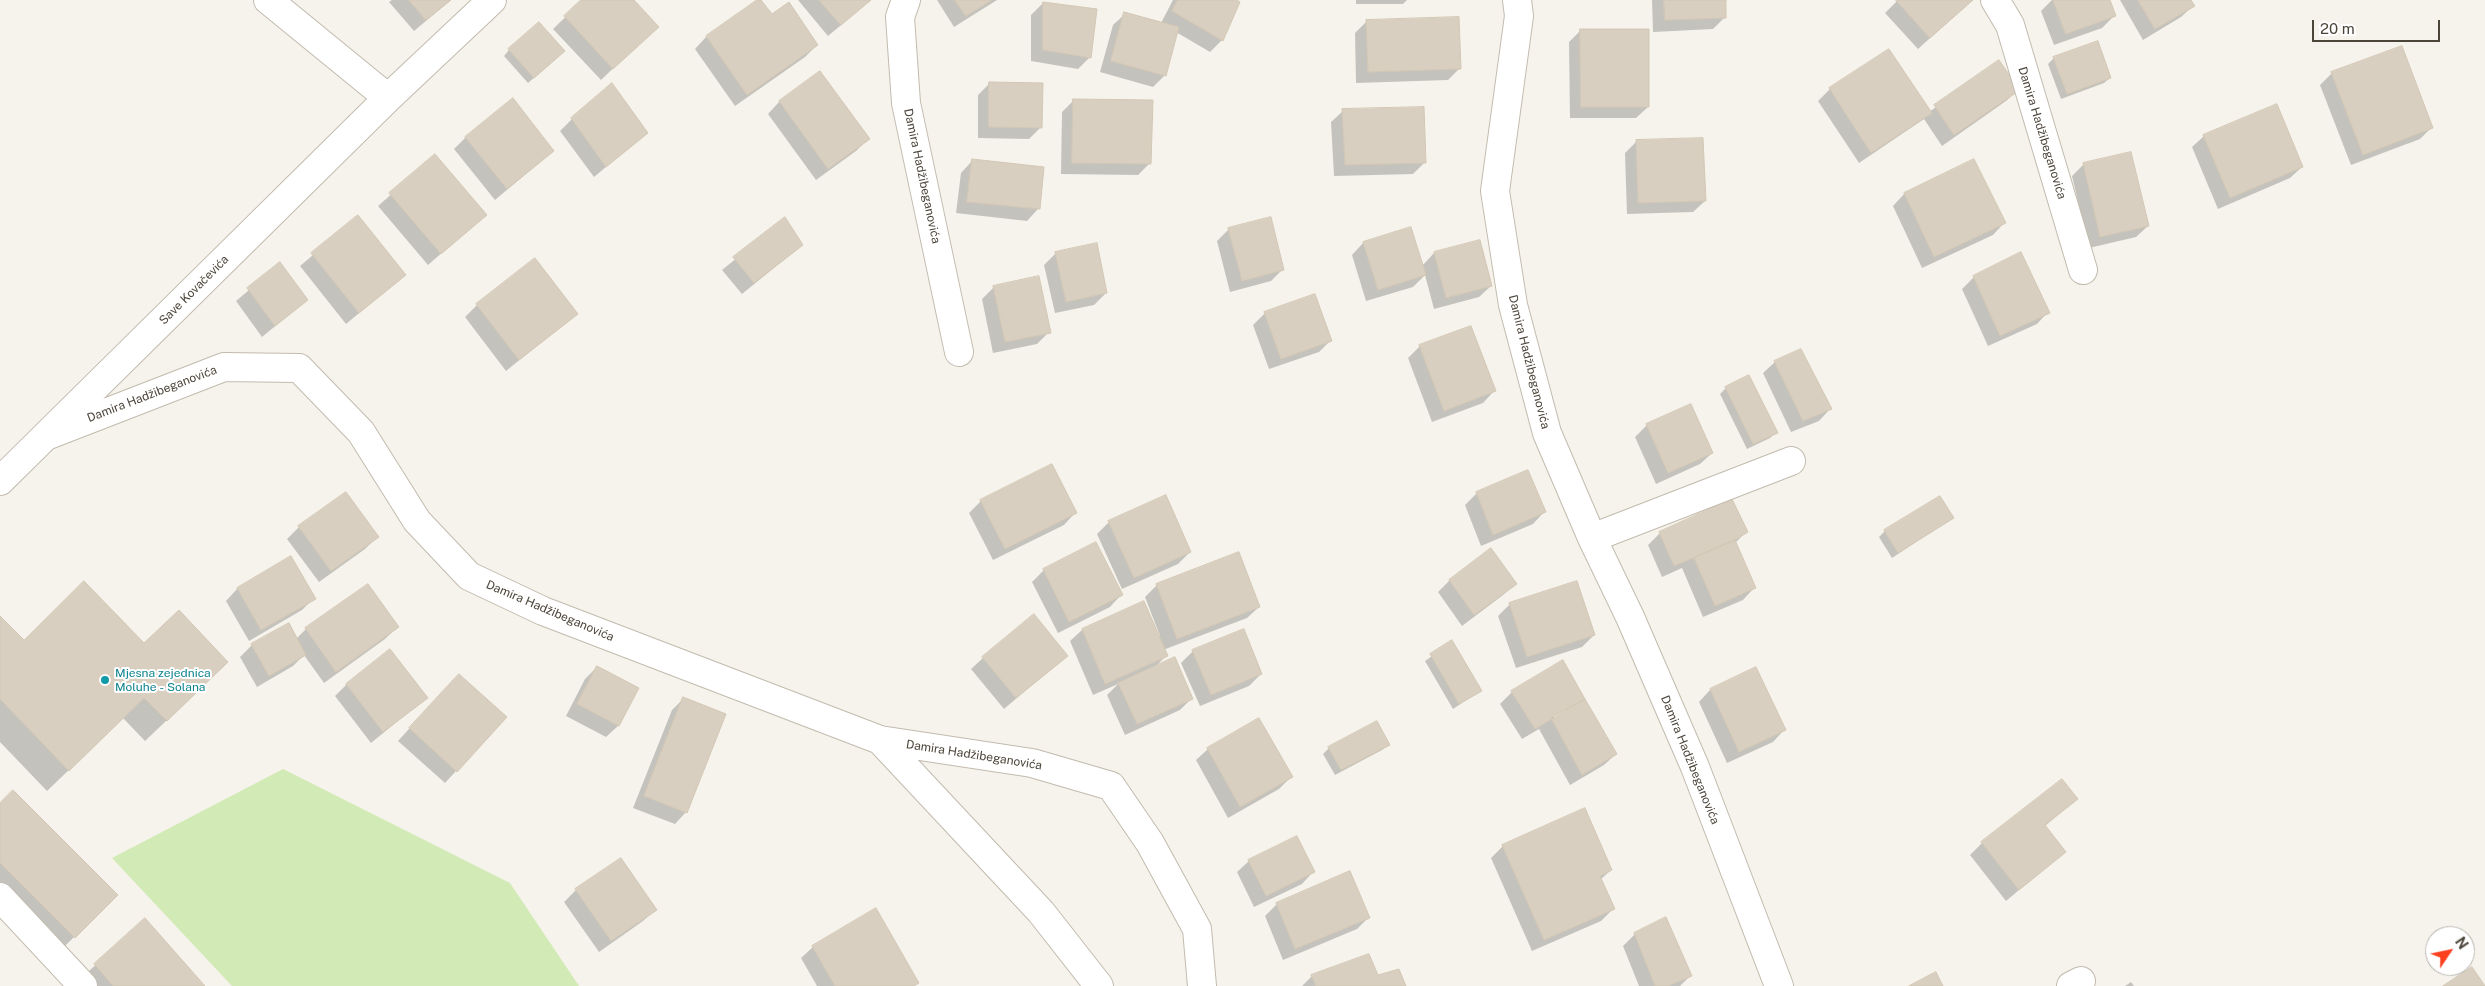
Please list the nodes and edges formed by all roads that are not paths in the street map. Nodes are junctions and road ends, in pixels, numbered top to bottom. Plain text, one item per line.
1 (268, 0) edge
2 (492, 0) edge
3 (906, 0) edge
4 (1517, 0) edge
5 (1995, 0) edge
6 (388, 98) junction
7 (2083, 270) dead end
8 (960, 352) dead end
9 (46, 436) junction
10 (1791, 461) dead end
11 (0, 481) edge
12 (1592, 538) junction
13 (880, 740) junction
14 (0, 897) edge
15 (84, 986) edge
16 (1099, 986) edge
17 (1202, 986) edge
18 (1779, 986) edge

1 - 6 street
2 - 6 street, Save Kovačevića
3 - 8 street, Damira Hadžibeganovića
4 - 12 street, Damira Hadžibeganovića
5 - 7 street, Damira Hadžibeganovića
6 - 9 street, Save Kovačevića
9 - 11 street, Save Kovačevića
9 - 13 street, Damira Hadžibeganovića
10 - 12 street
12 - 18 street, Damira Hadžibeganovića
13 - 16 street, Damira Hadžibeganovića
13 - 17 street, Damira Hadžibeganovića
14 - 15 street

